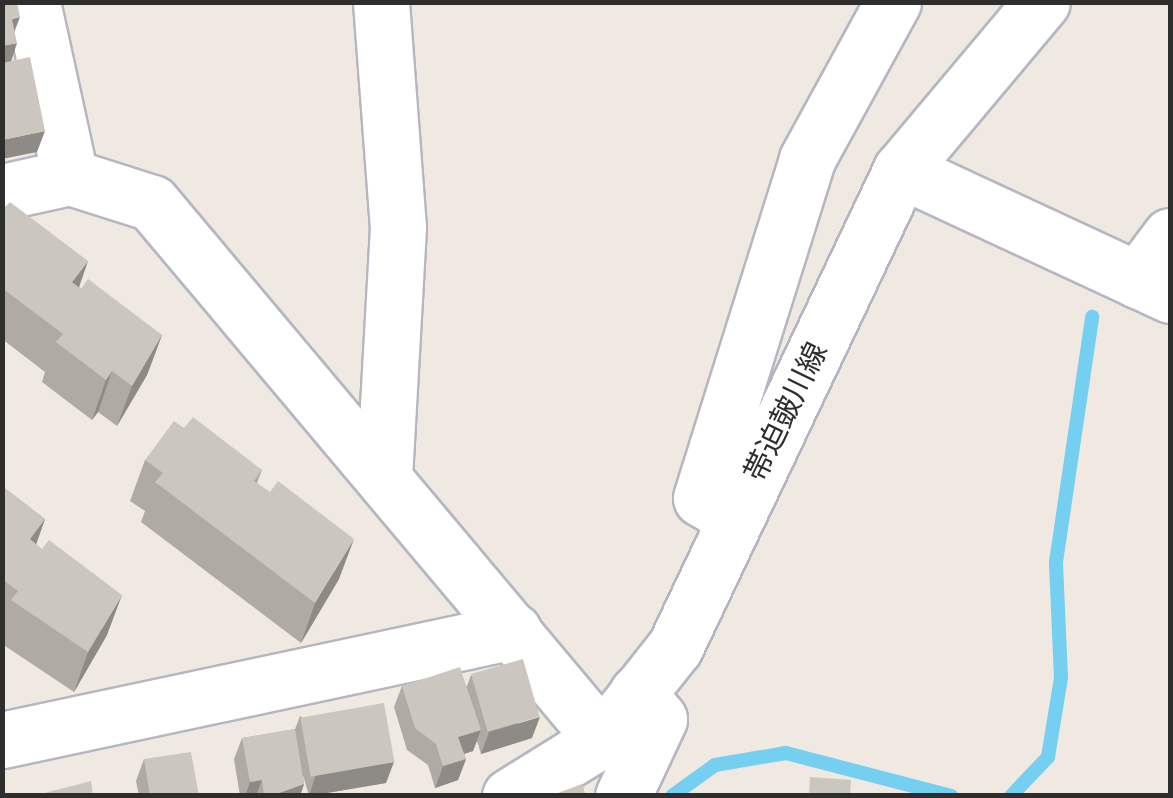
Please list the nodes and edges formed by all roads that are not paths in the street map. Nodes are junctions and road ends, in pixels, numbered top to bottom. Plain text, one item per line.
1 (32, 2) edge
2 (381, 2) edge
3 (893, 2) edge
4 (1042, 2) edge
5 (902, 170) junction
6 (70, 177) junction
7 (2, 192) edge
8 (1170, 236) edge
9 (1154, 288) edge
10 (384, 478) junction
11 (735, 518) junction
12 (514, 631) junction
13 (638, 693) junction
14 (602, 739) junction
15 (2, 740) edge
16 (510, 796) edge
17 (623, 796) edge

1 - 6 street
2 - 10 street
3 - 11 street
4 - 5 street, 帯迫皷川線
5 - 9 street
5 - 11 street, 帯迫皷川線
6 - 7 street
6 - 10 street
8 - 9 street
10 - 12 street
11 - 13 street, 帯迫皷川線
12 - 14 street
12 - 15 street
13 - 14 street, 帯迫皷川線
13 - 17 street
14 - 16 street, 帯迫皷川線

